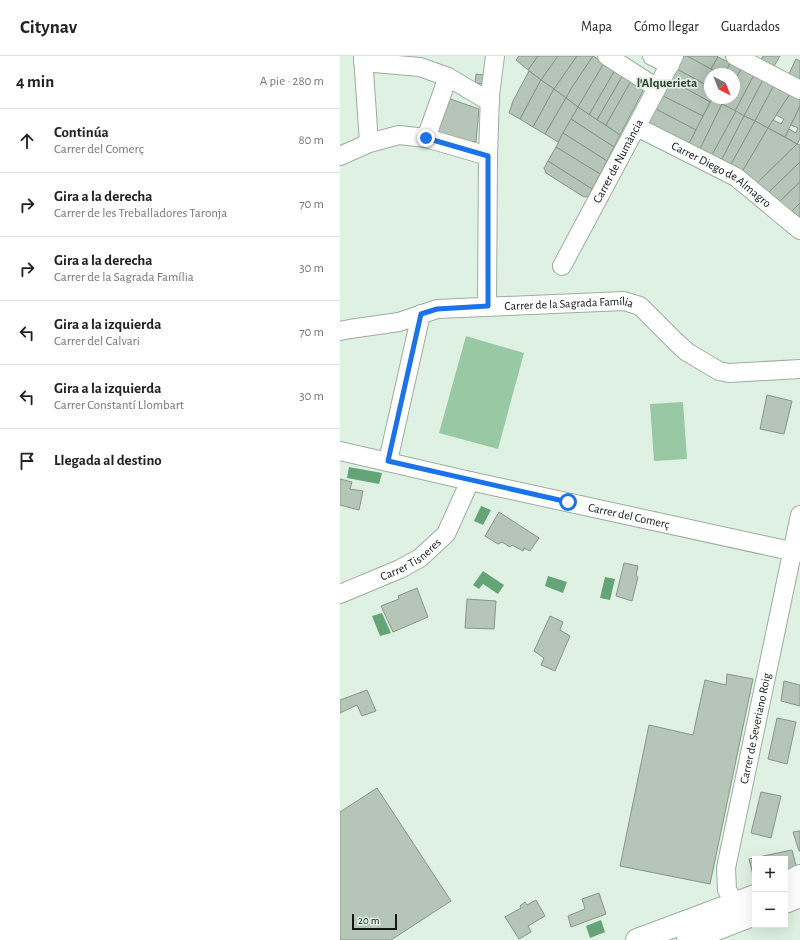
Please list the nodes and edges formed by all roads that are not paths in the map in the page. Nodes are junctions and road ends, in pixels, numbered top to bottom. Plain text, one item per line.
1 (495, 56) edge
2 (607, 56) edge
3 (652, 56) edge
4 (735, 56) edge
5 (363, 59) edge
6 (672, 60) edge
7 (448, 77) junction
8 (657, 88) junction
9 (800, 90) edge
10 (490, 98) junction
11 (637, 127) junction
12 (426, 138) junction
13 (369, 143) junction
14 (340, 156) edge
15 (488, 156) junction
16 (800, 230) edge
17 (562, 266) dead end
18 (488, 306) junction
19 (421, 314) junction
20 (340, 331) edge
21 (800, 369) edge
22 (340, 451) edge
23 (388, 461) junction
24 (470, 481) junction
25 (800, 515) edge
26 (796, 553) edge
27 (340, 594) edge
28 (800, 876) edge
29 (788, 882) edge
30 (800, 896) edge
31 (745, 899) edge
32 (788, 901) edge
33 (752, 915) edge
34 (637, 940) edge
35 (688, 940) edge

1 - 10 street
2 - 8 street
3 - 6 street
4 - 9 street
5 - 7 street
5 - 13 street
6 - 8 street, Carrer de Numància
7 - 10 street
7 - 12 street
8 - 11 street, Carrer de Numància
10 - 15 street
11 - 16 street, Carrer Diego de Almagro
11 - 17 street, Carrer de Numància
12 - 13 street
12 - 15 street
13 - 14 street
15 - 18 street
18 - 19 street, Carrer de la Sagrada Família
18 - 21 street, Carrer de la Sagrada Família
19 - 20 street, Carrer de la Sagrada Família
19 - 23 street
22 - 23 street, Carrer del Comerç
23 - 24 street, Carrer del Comerç
24 - 26 street, Carrer del Comerç
24 - 27 street, Carrer Tisneres
25 - 26 street, Carrer de Severiano Roig
26 - 31 street, Carrer de Severiano Roig
28 - 29 main road
30 - 32 main road
31 - 34 main road
33 - 35 main road

